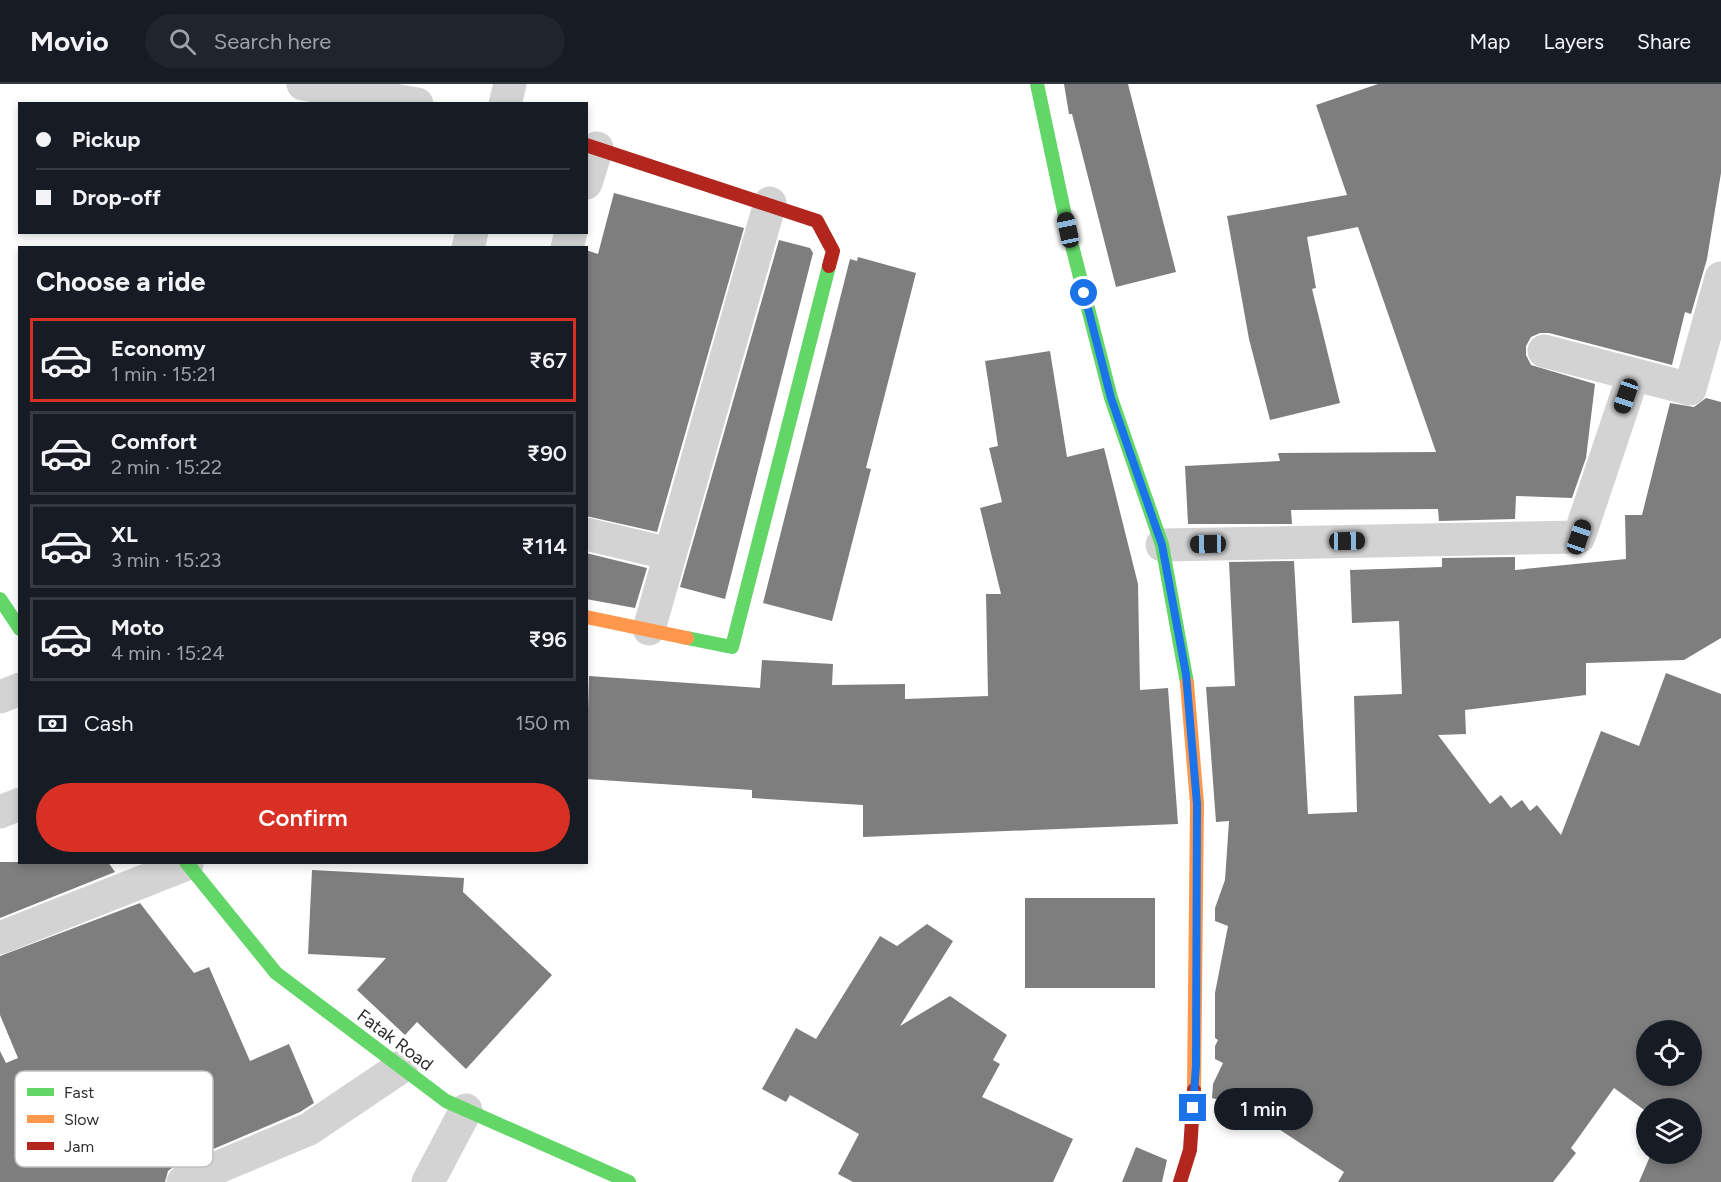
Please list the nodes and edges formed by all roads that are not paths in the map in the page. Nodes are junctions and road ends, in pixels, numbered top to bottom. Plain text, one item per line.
1 (303, 84) edge
2 (510, 84) edge
3 (1037, 84) edge
4 (406, 102) edge
5 (506, 102) edge
6 (592, 146) edge
7 (588, 171) edge
8 (770, 203) junction
9 (1721, 278) edge
10 (1544, 351) dead end
11 (1633, 376) junction
12 (588, 534) edge
13 (1162, 545) junction
14 (670, 554) junction
15 (0, 599) edge
16 (588, 617) edge
17 (18, 626) edge
18 (649, 630) junction
19 (18, 690) edge
20 (0, 697) edge
21 (18, 805) edge
22 (0, 812) edge
23 (184, 864) edge
24 (187, 864) edge
25 (0, 938) edge
26 (401, 1067) junction
27 (466, 1110) junction
28 (183, 1182) edge
29 (428, 1182) edge
30 (629, 1182) edge
31 (1180, 1182) edge

1 - 4 street
2 - 5 street
3 - 13 street
6 - 7 street
6 - 8 street
8 - 14 street
8 - 18 street
9 - 11 street
10 - 11 street
11 - 13 street
12 - 14 street
13 - 31 street
14 - 18 street
15 - 17 street
16 - 18 street
19 - 20 street
21 - 22 street
23 - 25 street
24 - 26 street, Fatak Road
26 - 27 street, Fatak Road
26 - 28 street
27 - 29 street
27 - 30 street, Fatak Road

